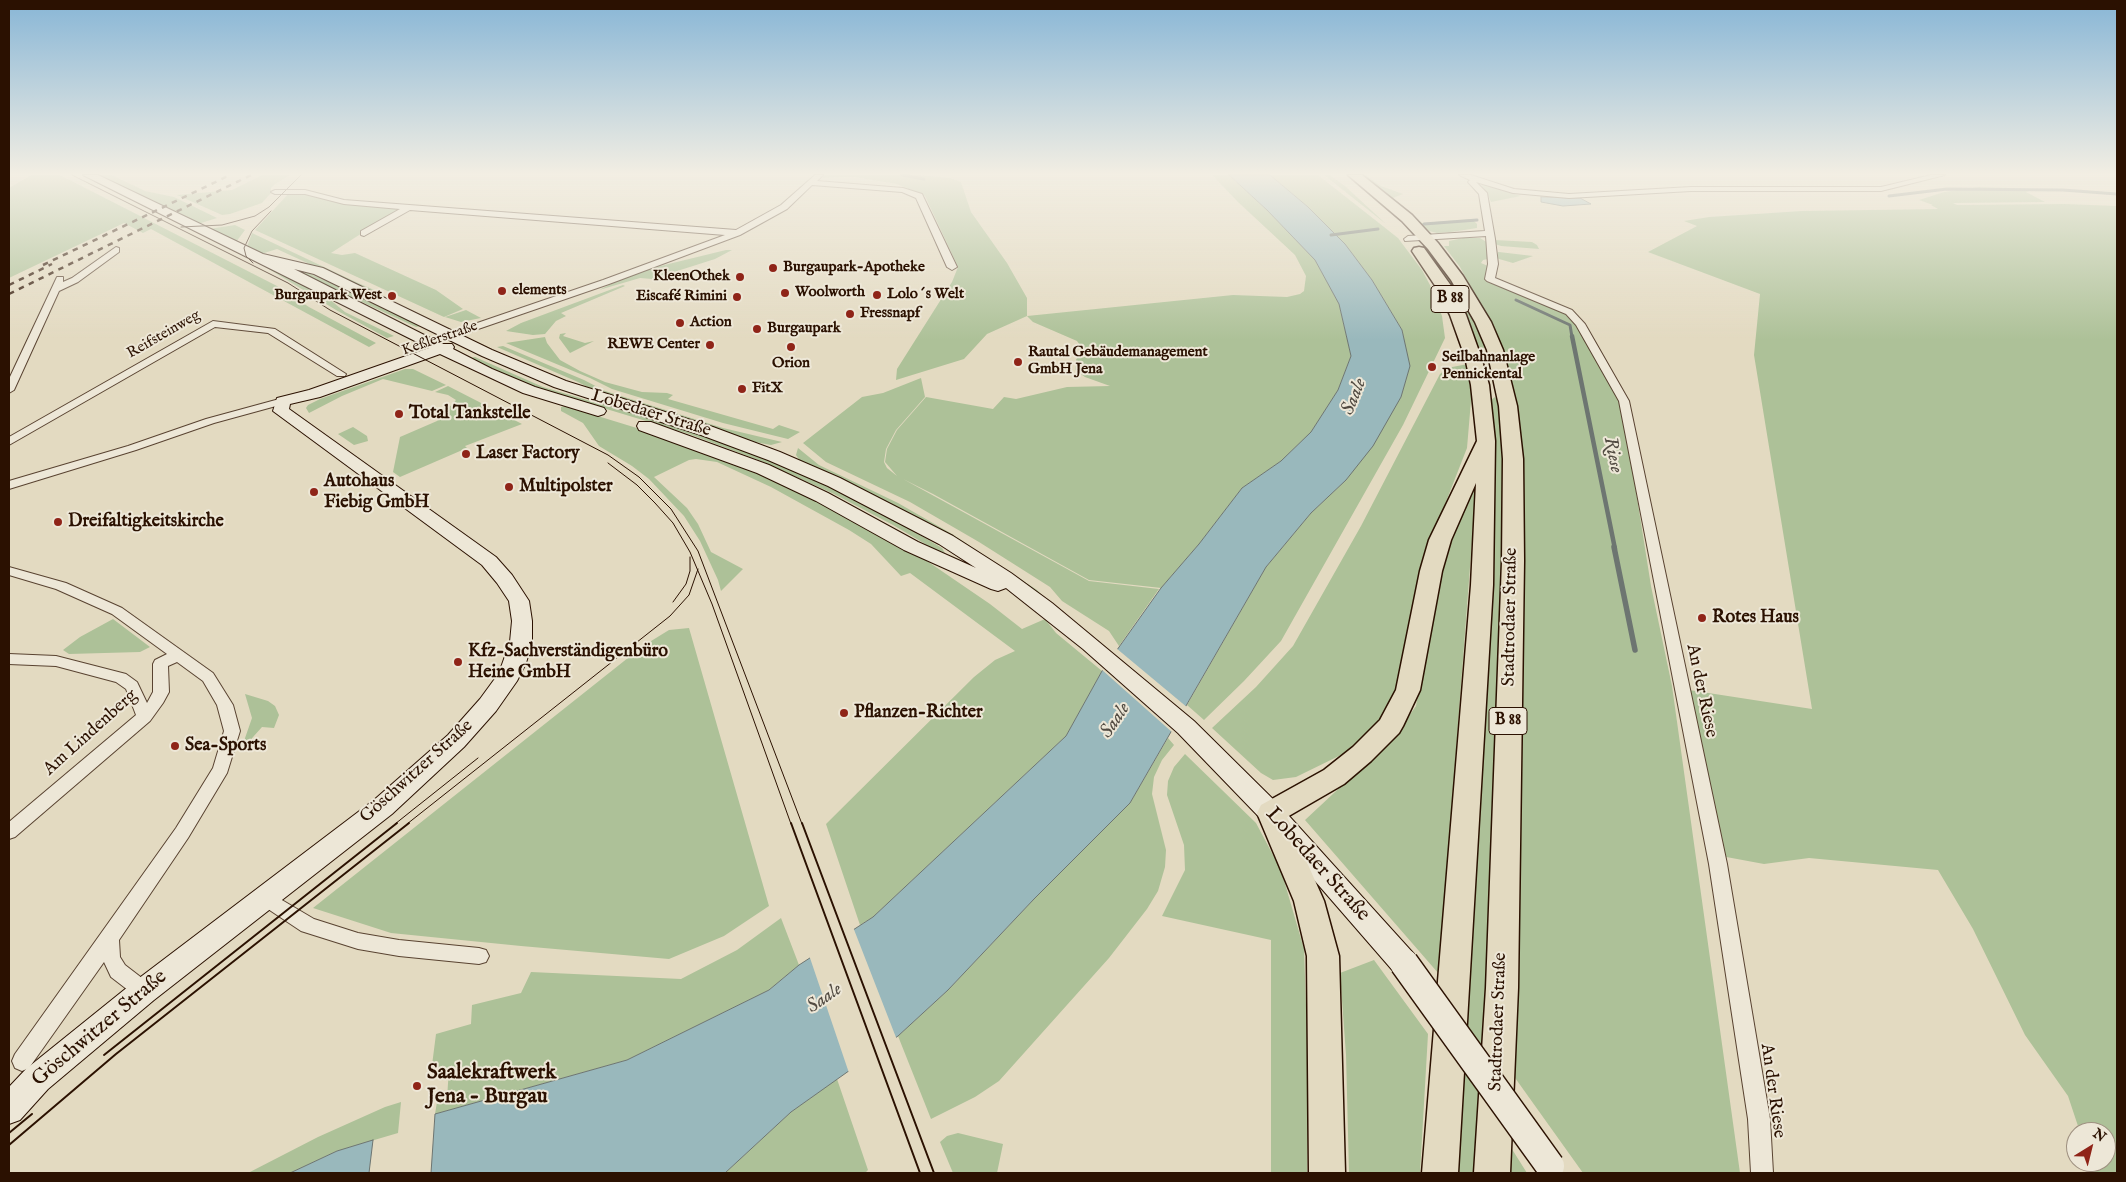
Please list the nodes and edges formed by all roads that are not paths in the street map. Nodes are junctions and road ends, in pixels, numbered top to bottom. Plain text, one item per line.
1 (202, 230) edge
2 (369, 230) edge
3 (701, 230) edge
4 (743, 230) edge
5 (935, 230) edge
6 (1411, 230) edge
7 (364, 233) dead end
8 (737, 233) junction
9 (1490, 233) joint
10 (1417, 238) junction
11 (116, 250) dead end
12 (257, 257) junction
13 (952, 266) dead end
14 (446, 342) junction
15 (341, 374) junction
16 (9, 390) edge
17 (283, 401) junction
18 (1486, 441) junction
19 (9, 442) edge
20 (9, 485) edge
21 (9, 571) edge
22 (178, 655) junction
23 (9, 659) edge
24 (144, 717) junction
25 (1271, 813) junction
26 (9, 832) edge
27 (265, 898) junction
28 (110, 938) junction
29 (479, 956) dead end
30 (144, 990) junction
31 (22, 1061) dead end
32 (9, 1109) edge
33 (1552, 1170) edge
34 (1327, 1173) edge
35 (1440, 1173) edge
36 (1492, 1173) edge
37 (1762, 1173) edge

1 - 12 main road, Lobedaer Straße
2 - 7 street
3 - 8 street
4 - 8 street, Keßlerstraße
5 - 13 street
6 - 10 main road, Stadtrodaer Straße / B 88
8 - 14 street, Keßlerstraße
9 - 10 street
9 - 37 street, An der Riese
10 - 18 main road, Stadtrodaer Straße / B 88
10 - 36 main road, Stadtrodaer Straße / B 88
11 - 16 street
12 - 14 main road, Lobedaer Straße
12 - 14 main road, Lobedaer Straße
14 - 15 main road, Keßlerstraße
14 - 17 main road, Keßlerstraße
14 - 25 main road, Lobedaer Straße
15 - 17 main road, Keßlerstraße
15 - 19 street, Reifsteinweg
17 - 20 street, Keßlerstraße
17 - 27 main road, Göschwitzer Straße
18 - 25 main road
18 - 35 main road, Stadtrodaer Straße / B 88
21 - 22 street
22 - 24 street, Am Lindenberg
22 - 28 street
23 - 24 street
24 - 26 street, Am Lindenberg
25 - 33 main road, Lobedaer Straße, bridge
25 - 34 main road
27 - 29 street
27 - 30 main road, Göschwitzer Straße
28 - 30 street
28 - 31 street
30 - 32 main road, Göschwitzer Straße

